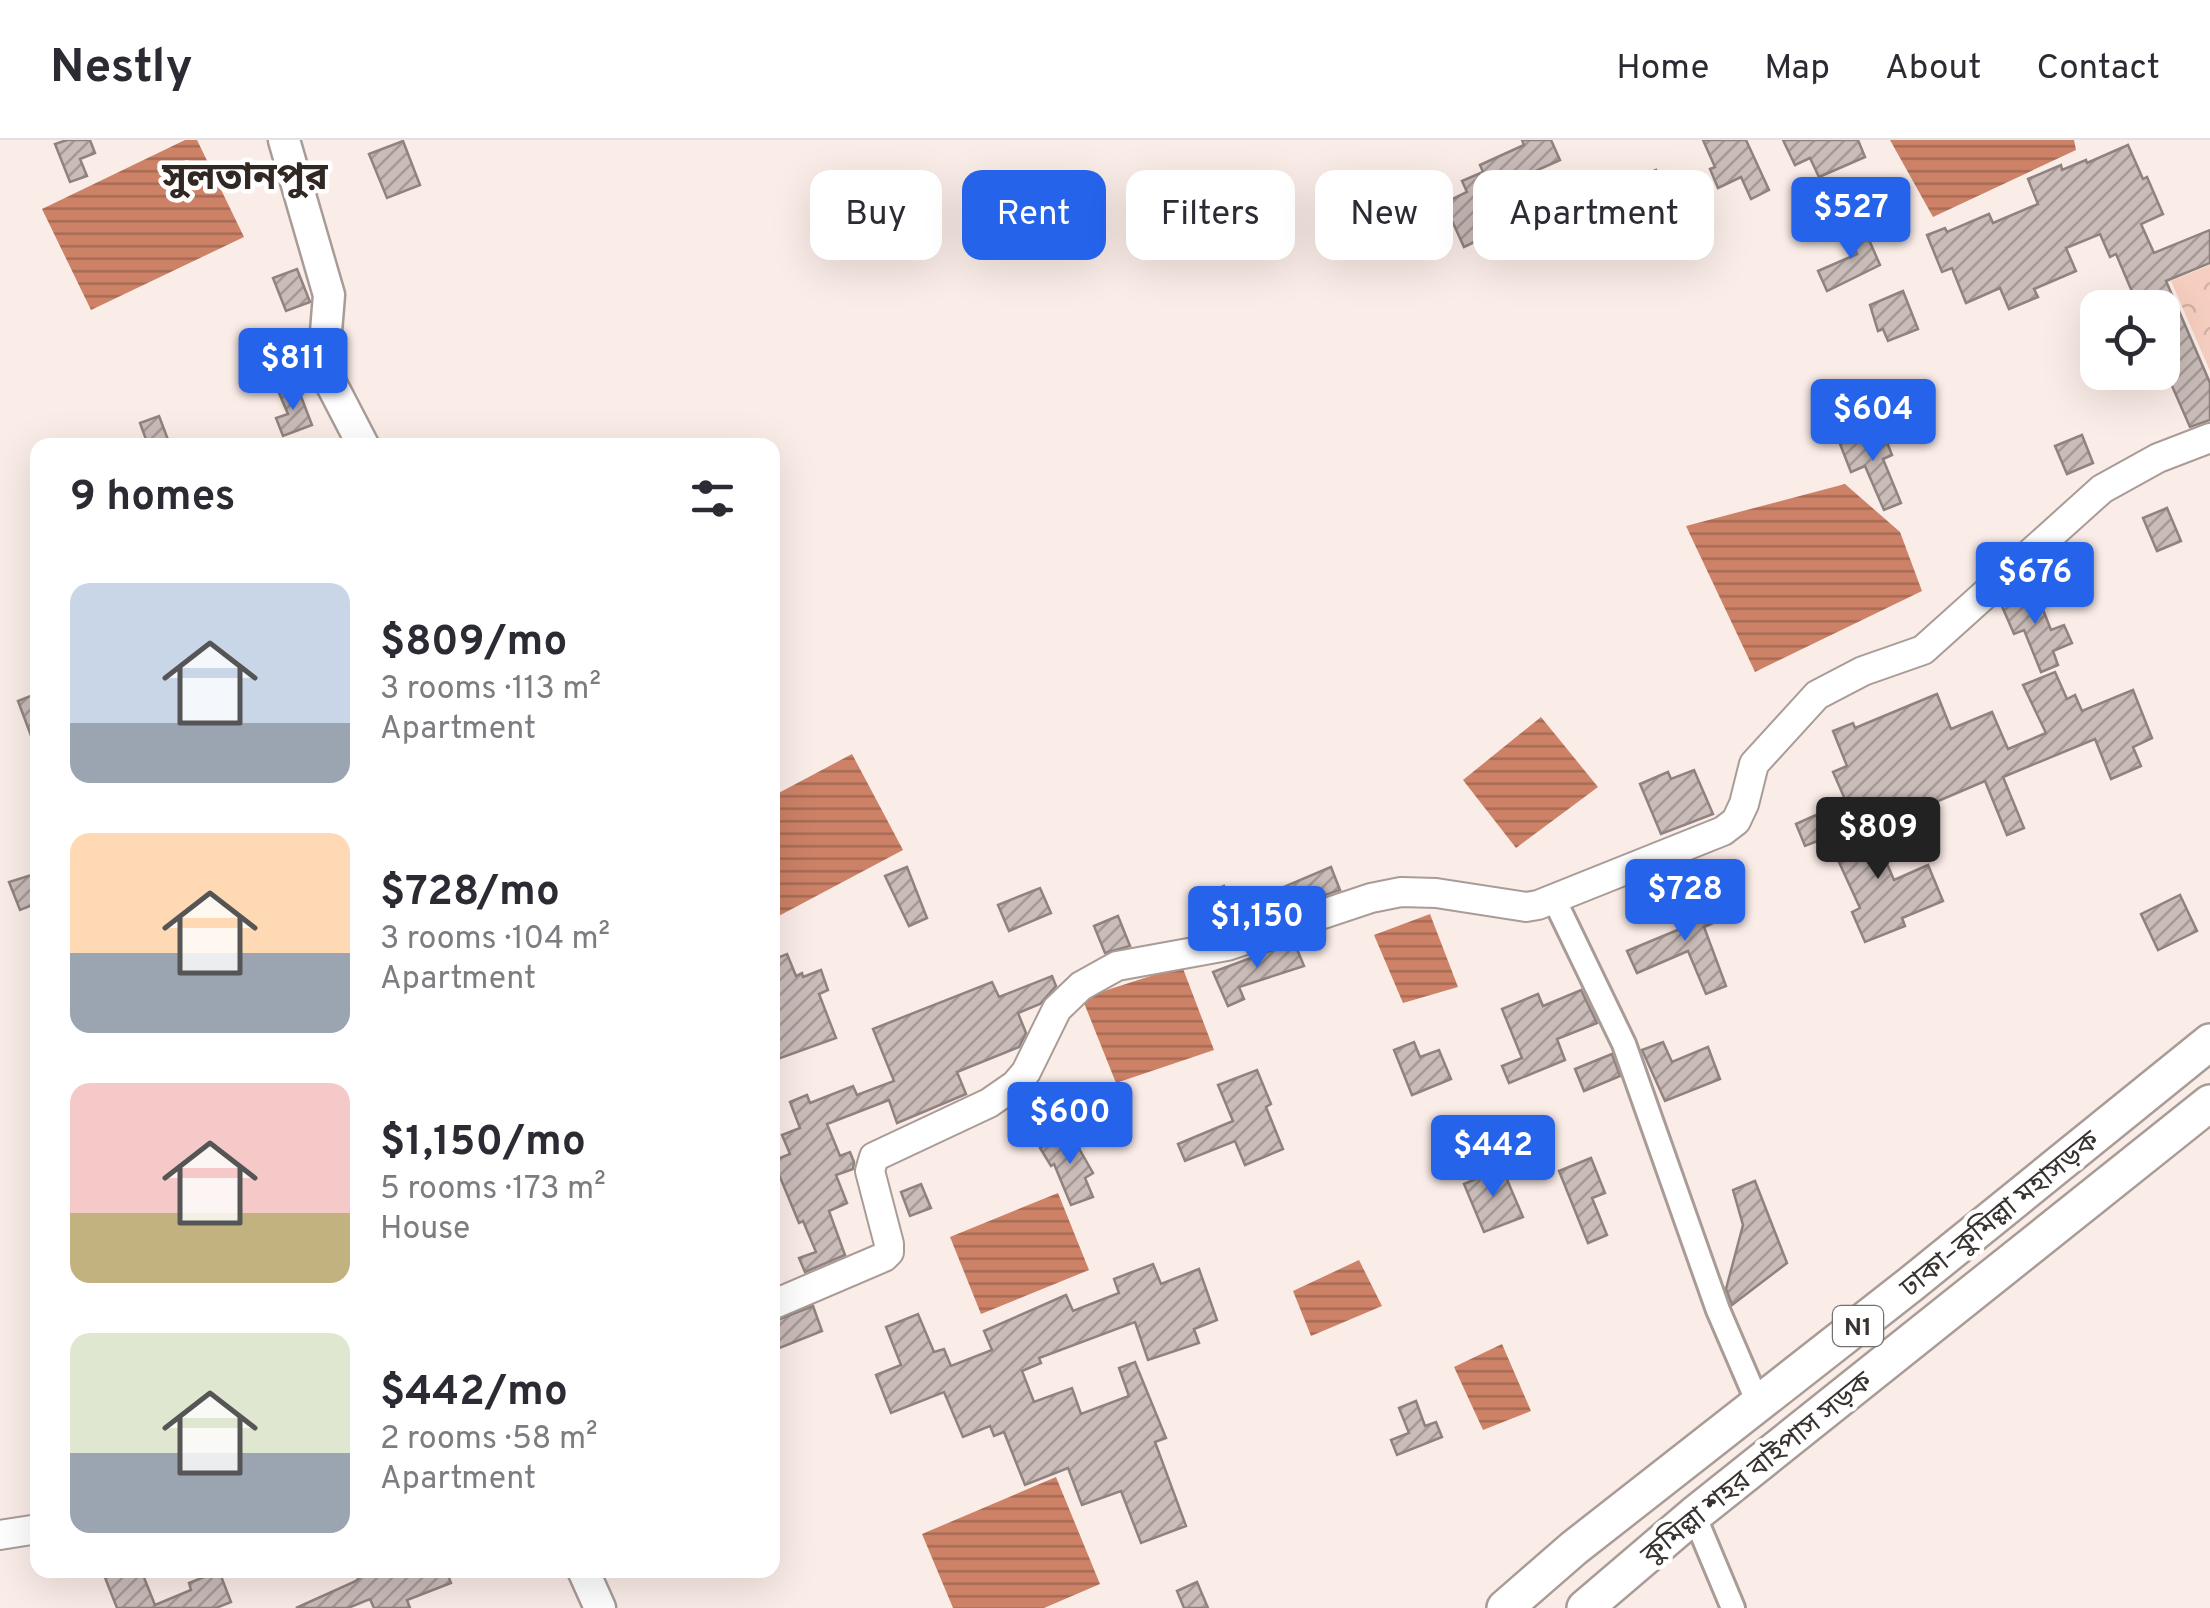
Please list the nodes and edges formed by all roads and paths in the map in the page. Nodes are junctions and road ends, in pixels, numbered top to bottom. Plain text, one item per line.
1 (284, 140) edge
2 (358, 438) edge
3 (2210, 438) edge
4 (1554, 899) junction
5 (2210, 1042) edge
6 (2149, 1091) junction
7 (2198, 1113) edge
8 (780, 1302) edge
9 (1758, 1403) junction
10 (1694, 1514) junction
11 (30, 1530) edge
12 (0, 1535) edge
13 (587, 1578) edge
14 (600, 1608) edge
15 (1505, 1608) edge
16 (1586, 1608) edge
17 (1733, 1608) edge

1 - 2 main road
3 - 4 street
4 - 8 street
4 - 9 street
5 - 6 highway, ঢাকা–কুমিল্লা মহাসড়ক / N1
6 - 7 highway
6 - 9 highway, ঢাকা–কুমিল্লা মহাসড়ক / N1
7 - 10 highway, কুমিল্লা শহর বাইপাস সড়ক / N1
9 - 15 highway, ঢাকা–কুমিল্লা মহাসড়ক / N1
10 - 16 highway, কুমিল্লা শহর বাইপাস সড়ক / N1
10 - 17 street
11 - 12 street
13 - 14 main road

